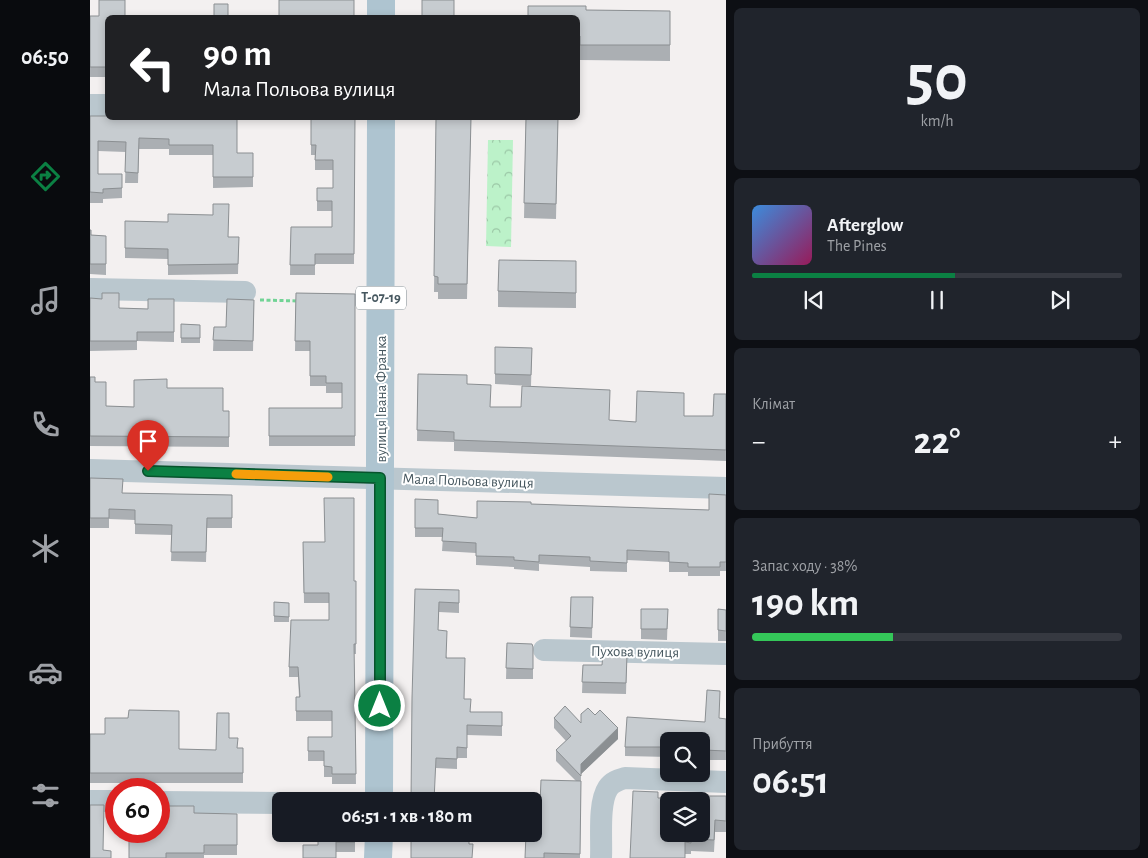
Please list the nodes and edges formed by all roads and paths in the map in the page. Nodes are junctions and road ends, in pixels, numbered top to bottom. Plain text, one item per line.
1 (381, 0) edge
2 (381, 15) edge
3 (105, 105) edge
4 (90, 106) edge
5 (381, 120) edge
6 (90, 289) edge
7 (245, 292) joint
8 (304, 301) edge
9 (90, 470) edge
10 (380, 478) junction
11 (726, 488) edge
12 (544, 650) dead end
13 (726, 654) edge
14 (726, 782) edge
15 (379, 792) edge
16 (90, 801) edge
17 (105, 801) edge
18 (170, 802) edge
19 (272, 803) edge
20 (379, 842) edge
21 (378, 858) edge
22 (601, 858) edge

1 - 2 main road
3 - 4 street
5 - 10 main road, вулиця Івана Франка / Т-07-19
6 - 7 street
7 - 8 path
9 - 10 street, Мала Польова вулиця
10 - 11 street, Мала Польова вулиця
10 - 15 main road, вулиця Івана Франка / Т-07-19
12 - 13 street, Пухова вулиця
14 - 22 street
16 - 17 street
18 - 19 street
20 - 21 main road

